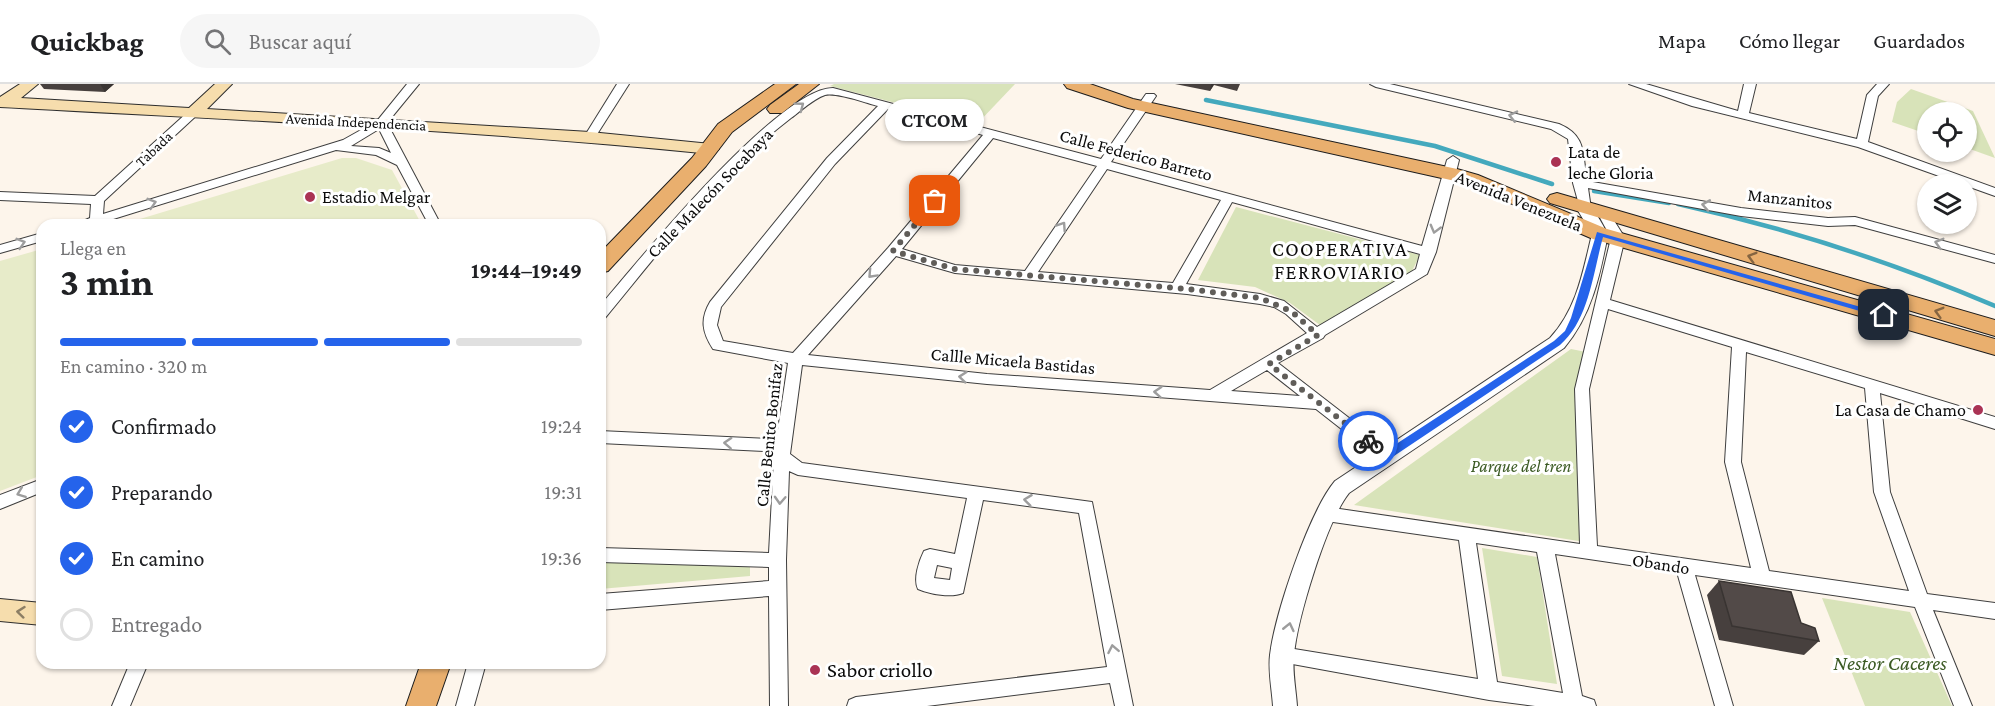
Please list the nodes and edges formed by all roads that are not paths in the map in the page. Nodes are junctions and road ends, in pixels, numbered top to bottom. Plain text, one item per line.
1 (30, 84) edge
2 (224, 84) edge
3 (413, 84) edge
4 (623, 84) edge
5 (786, 84) edge
6 (802, 84) edge
7 (810, 84) edge
8 (1073, 84) edge
9 (1108, 84) edge
10 (1376, 84) edge
11 (1635, 84) edge
12 (1750, 84) edge
13 (1883, 84) edge
14 (833, 91) joint
15 (1147, 101) junction
16 (2, 104) edge
17 (886, 105) junction
18 (193, 113) junction
19 (1743, 116) junction
20 (381, 123) junction
21 (991, 133) junction
22 (590, 137) junction
23 (1862, 144) junction
24 (713, 146) junction
25 (332, 148) junction
26 (402, 163) junction
27 (1104, 165) junction
28 (1451, 166) junction
29 (1995, 192) edge
30 (0, 196) edge
31 (1228, 198) junction
32 (98, 200) junction
33 (1593, 209) junction
34 (96, 219) edge
35 (99, 219) edge
36 (432, 219) edge
37 (36, 239) edge
38 (0, 249) edge
39 (893, 251) junction
40 (1429, 252) junction
41 (1995, 259) edge
42 (606, 260) edge
43 (1029, 275) junction
44 (1177, 288) junction
45 (1601, 302) junction
46 (606, 308) edge
47 (1995, 328) edge
48 (1318, 335) junction
49 (1738, 345) junction
50 (1995, 347) edge
51 (796, 359) junction
52 (1269, 364) junction
53 (1872, 386) junction
54 (1216, 393) junction
55 (1316, 402) junction
56 (1995, 423) edge
57 (606, 436) edge
58 (1387, 456) junction
59 (782, 457) junction
60 (36, 487) edge
61 (976, 493) junction
62 (0, 502) edge
63 (1326, 514) junction
64 (1467, 536) junction
65 (1545, 548) junction
66 (1589, 553) junction
67 (606, 555) edge
68 (777, 560) junction
69 (962, 563) dead end
70 (1684, 568) junction
71 (1762, 578) junction
72 (777, 588) junction
73 (1921, 601) junction
74 (606, 602) edge
75 (0, 610) edge
76 (1995, 611) edge
77 (36, 613) edge
78 (1282, 655) junction
79 (136, 669) edge
80 (433, 669) edge
81 (475, 669) edge
82 (1118, 674) junction
83 (1489, 691) junction
84 (1581, 705) edge
85 (121, 706) edge
86 (421, 706) edge
87 (465, 706) edge
88 (779, 706) edge
89 (856, 706) edge
90 (1124, 706) edge
91 (1285, 706) edge
92 (1724, 706) edge
93 (1964, 706) edge

1 - 16 main road
2 - 18 main road, Tabada
3 - 20 street
4 - 22 street
5 - 24 main road, Calle Malecón Socabaya
6 - 24 main road
7 - 24 main road
8 - 15 main road, Avenida Venezuela
9 - 15 main road, Avenida Venezuela
33 -> 10 street
11 - 19 street
12 - 19 street
13 - 23 street
14 - 17 street, Calle Federico Barreto
46 -> 14 street, Calle Malecón Socabaya
15 - 27 street
15 - 28 main road, Avenida Venezuela
16 - 18 main road, Avenida Independencia
17 - 21 street, Calle Federico Barreto
17 - 51 street, Callle Micaela Bastidas
18 - 20 main road, Avenida Independencia
18 - 32 street, Tabada
19 - 23 street
20 - 22 main road, Avenida Independencia
20 - 25 street
20 - 26 street
21 - 27 street, Calle Federico Barreto
21 - 39 street, Calle Benito Bonifaz
22 - 24 main road, Avenida Independencia
23 - 29 street
24 - 42 main road, Calle Malecón Socabaya
25 - 26 street
35 -> 25 street
26 - 36 street
27 - 31 street, Calle Federico Barreto
43 -> 27 street
28 - 33 main road, Avenida Venezuela
28 - 33 main road, Avenida Venezuela
28 -> 40 street
30 - 32 street
31 - 40 street, Calle Federico Barreto
31 - 44 street
32 - 34 street
41 -> 33 street, Manzanitos
33 - 45 street
47 -> 33 main road, Avenida Venezuela
33 - 50 main road, Avenida Venezuela
33 - 58 street
38 -> 37 street
39 - 43 street
39 -> 51 street, Calle Benito Bonifaz
40 - 48 street
43 - 44 street
44 - 48 street
45 - 49 street
45 - 66 street
48 - 52 street
49 - 53 street
49 - 71 street
54 -> 51 street, Callle Micaela Bastidas
51 - 59 street, Calle Benito Bonifaz
52 - 54 street
52 - 55 street
53 - 56 street
53 - 73 street
54 - 55 street, Callle Micaela Bastidas
55 - 58 street
59 -> 57 street
58 - 63 street
59 - 61 street
59 -> 68 street, Calle Benito Bonifaz
60 -> 62 street
61 - 69 street
82 -> 61 street
63 - 64 street, Obando
78 -> 63 street
64 - 65 street, Obando
64 - 83 street
65 - 66 street, Obando
65 - 84 street
66 - 70 street, Obando
67 - 68 street
68 - 72 street, Calle Benito Bonifaz
70 - 71 street, Obando
70 - 92 street
71 - 73 street, Obando
72 - 74 street
72 - 88 street, Calle Benito Bonifaz
73 - 76 street, Obando
73 - 93 street
77 -> 75 main road
78 - 83 street
78 - 91 street
79 - 85 street
80 - 86 main road
81 - 87 street
82 - 89 street
82 - 90 street
83 - 84 street

